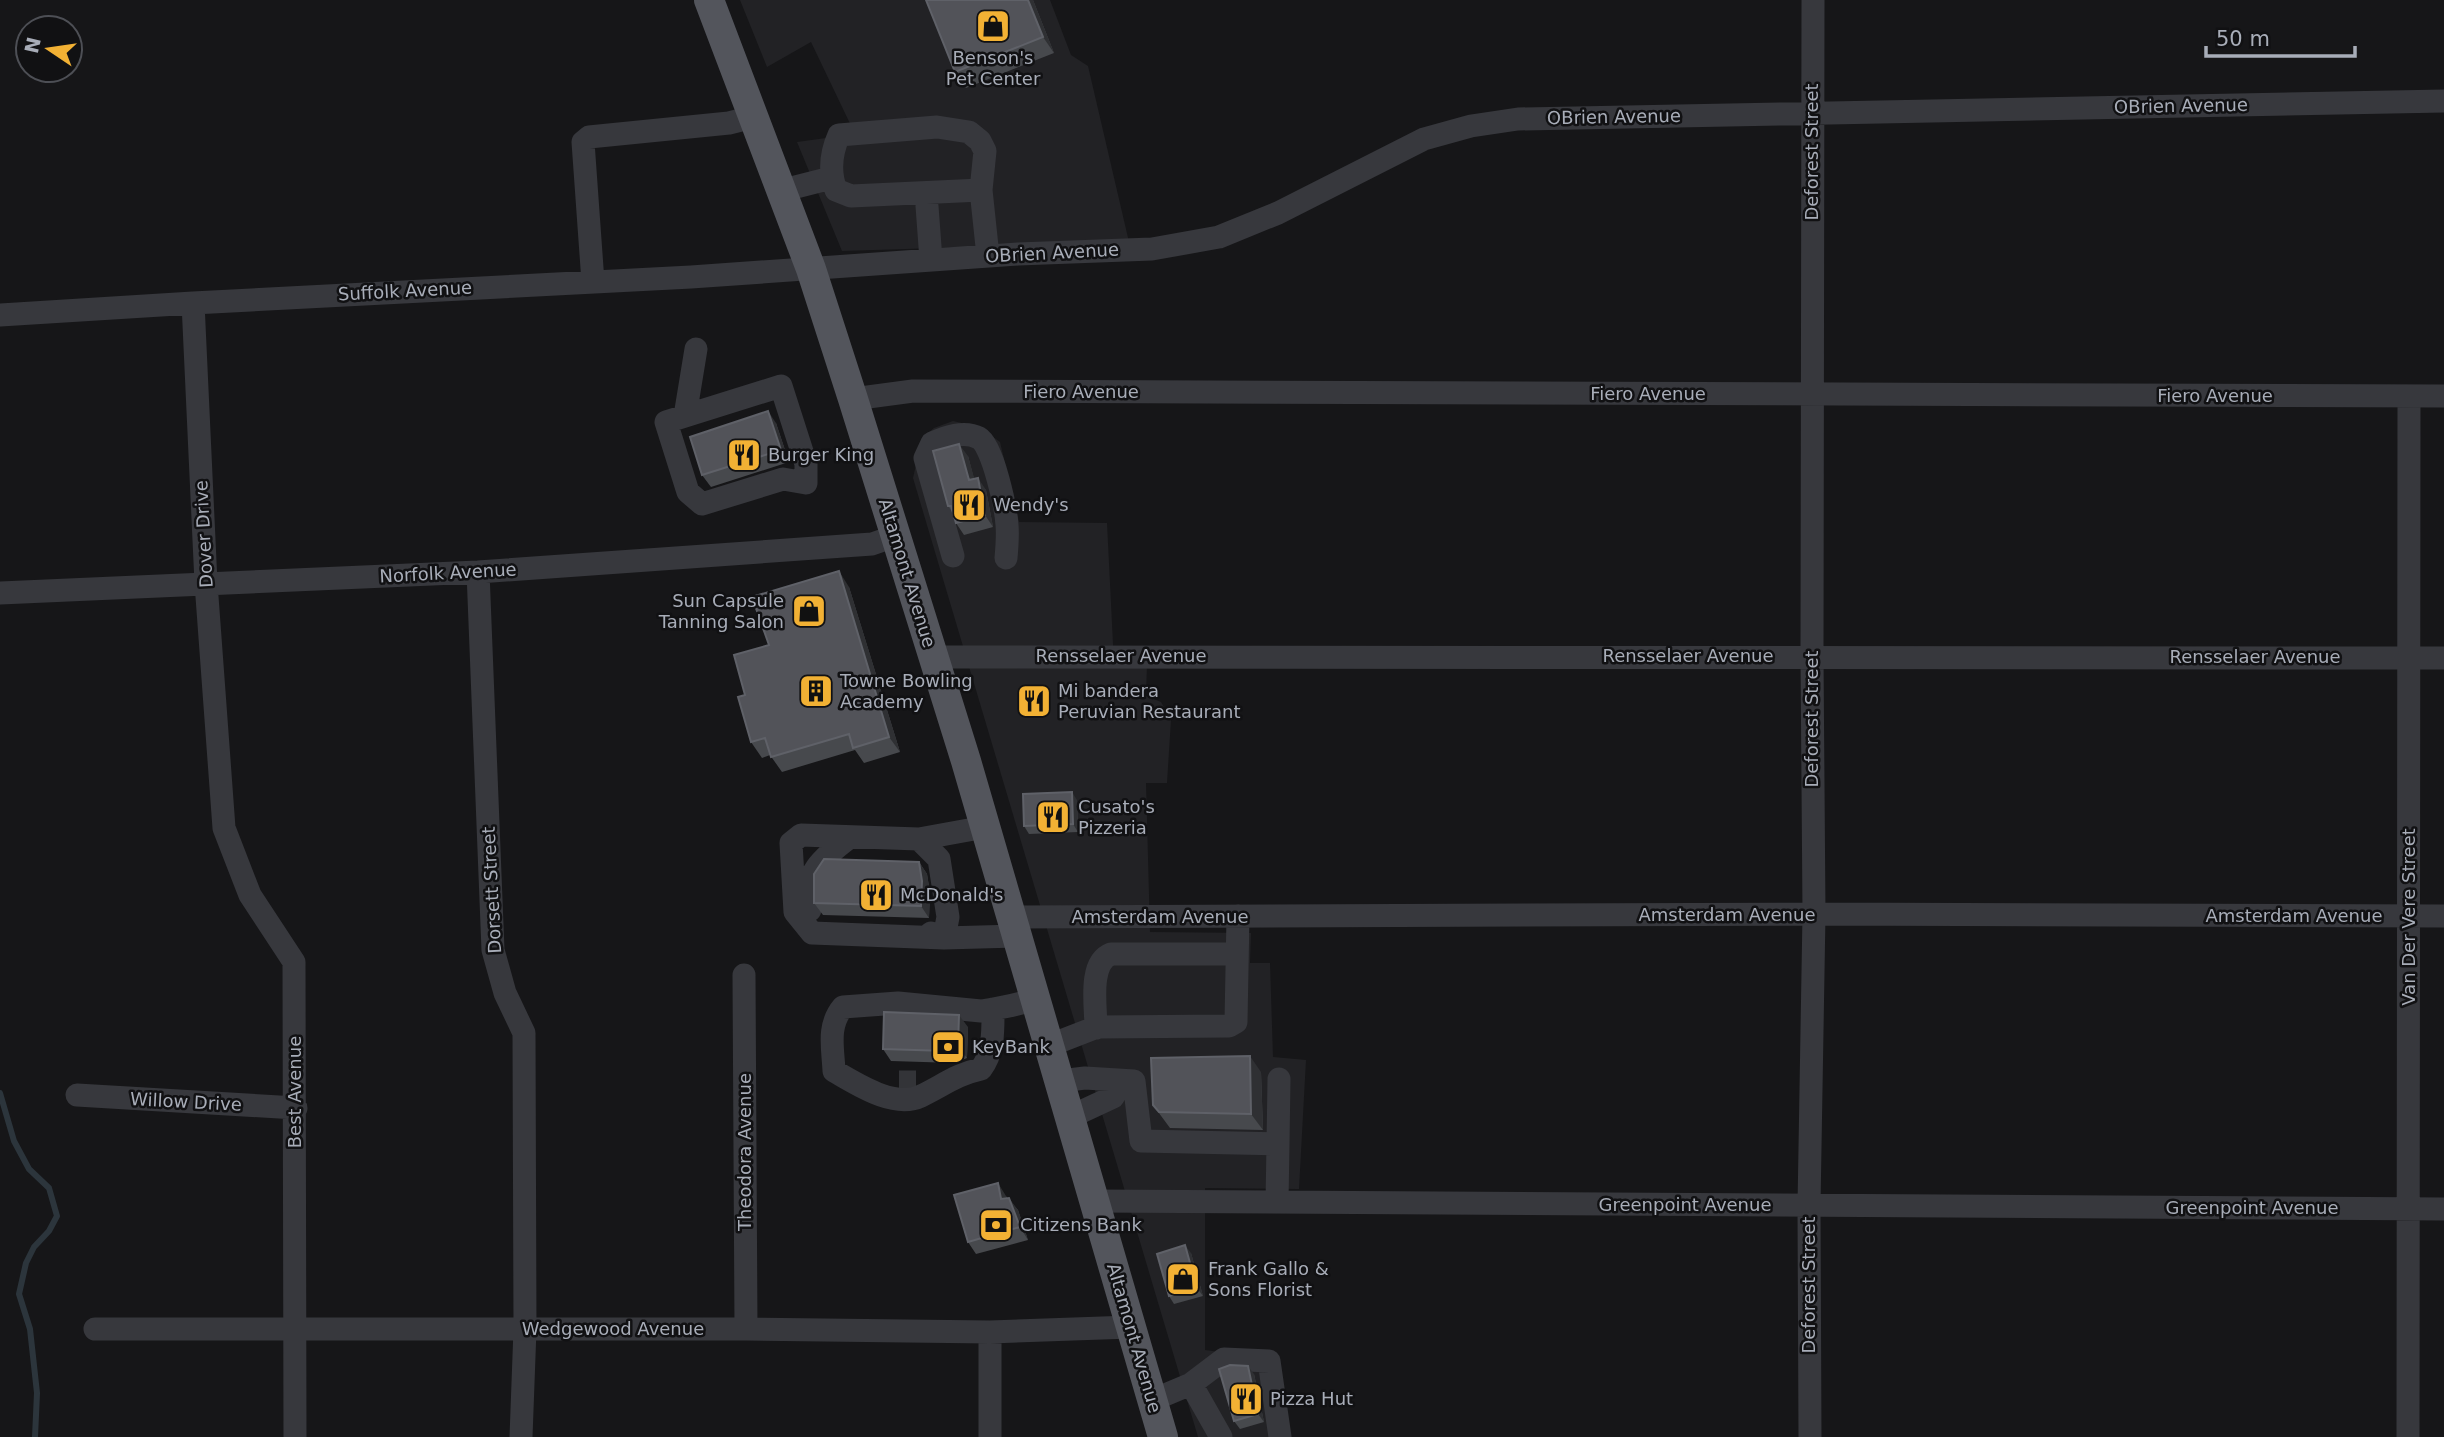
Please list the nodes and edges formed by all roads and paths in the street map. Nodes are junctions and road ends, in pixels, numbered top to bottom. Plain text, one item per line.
1 (709, 0) edge
2 (1813, 0) edge
3 (2444, 101) edge
4 (1812, 114) junction
5 (753, 117) junction
6 (831, 178) junction
7 (981, 190) junction
8 (780, 191) junction
9 (927, 206) dead end
10 (988, 256) junction
11 (931, 260) junction
12 (811, 269) junction
13 (593, 282) junction
14 (193, 303) junction
15 (0, 315) edge
16 (696, 349) dead end
17 (1811, 395) junction
18 (2409, 396) junction
19 (2444, 396) edge
20 (853, 399) junction
21 (685, 416) junction
22 (895, 536) junction
23 (953, 556) dead end
24 (1006, 558) dead end
25 (478, 572) junction
26 (206, 583) junction
27 (0, 593) edge
28 (1812, 656) junction
29 (933, 657) junction
30 (2408, 657) junction
31 (2444, 658) edge
32 (220, 765) joint
33 (985, 827) junction
34 (850, 837) junction
35 (919, 839) junction
36 (1814, 914) junction
37 (1238, 916) junction
38 (2409, 916) junction
39 (2444, 916) edge
40 (1014, 927) junction
41 (944, 938) junction
42 (1237, 954) junction
43 (744, 975) dead end
44 (1035, 999) junction
45 (993, 1009) junction
46 (1096, 1028) junction
47 (1048, 1046) junction
48 (842, 1076) junction
49 (952, 1079) junction
50 (1279, 1079) dead end
51 (1059, 1081) junction
52 (1122, 1081) junction
53 (76, 1096) dead end
54 (296, 1108) junction
55 (1070, 1117) junction
56 (1278, 1144) junction
57 (1094, 1201) junction
58 (1277, 1202) junction
59 (1809, 1206) junction
60 (2408, 1209) junction
61 (2444, 1209) edge
62 (1131, 1327) junction
63 (294, 1328) junction
64 (95, 1329) dead end
65 (524, 1329) junction
66 (746, 1329) junction
67 (990, 1332) junction
68 (1191, 1384) junction
69 (1153, 1400) junction
70 (295, 1437) edge
71 (521, 1437) edge
72 (990, 1437) edge
73 (1163, 1437) edge
74 (1221, 1437) edge
75 (1280, 1437) edge
76 (1810, 1437) edge
77 (2408, 1437) edge

1 - 5 main road, Altamont Avenue
2 - 4 street, Deforest Street
3 - 4 street, OBrien Avenue
4 - 10 street, OBrien Avenue
4 - 17 street, Deforest Street
5 - 8 main road, Altamont Avenue
5 - 13 street
6 - 7 street
6 - 7 street
6 - 8 street
7 - 10 street
8 - 12 main road, Altamont Avenue
9 - 11 street
10 - 11 street, OBrien Avenue
11 - 12 street, OBrien Avenue
12 - 13 street, Suffolk Avenue
12 - 20 main road, Altamont Avenue
13 - 14 street, Suffolk Avenue
14 - 15 street, Suffolk Avenue
14 - 26 street, Dover Drive
16 - 21 street
17 - 18 street, Fiero Avenue
17 - 20 street, Fiero Avenue
17 - 28 street, Deforest Street
18 - 19 street, Fiero Avenue
18 - 30 street, Van Der Vere Street
20 - 22 main road, Altamont Avenue
21 - 21 street
22 - 25 street, Norfolk Avenue
22 - 29 main road, Altamont Avenue
23 - 24 street
25 - 26 street, Norfolk Avenue
25 - 65 street, Dorsett Street
26 - 27 street, Norfolk Avenue
26 - 32 street, Dover Drive
28 - 29 street, Rensselaer Avenue
28 - 30 street, Rensselaer Avenue
28 - 36 street, Deforest Street
29 - 33 main road, Altamont Avenue
30 - 31 street, Rensselaer Avenue
30 - 38 street, Van Der Vere Street
32 - 54 street, Best Avenue
33 - 35 street
33 - 40 main road, Altamont Avenue
34 - 35 street
34 - 41 street
34 - 41 street
35 - 41 street
36 - 37 street, Amsterdam Avenue
36 - 38 street, Amsterdam Avenue
36 - 59 street, Deforest Street
37 - 40 street, Amsterdam Avenue
37 - 42 street
38 - 39 street, Amsterdam Avenue
38 - 60 street, Van Der Vere Street
40 - 41 street, Amsterdam Avenue
40 - 44 main road, Altamont Avenue
42 - 46 street
42 - 46 street
43 - 66 street, Theodora Avenue
44 - 45 street
44 - 47 main road, Altamont Avenue
45 - 48 street
45 - 49 street
46 - 47 street
47 - 51 main road, Altamont Avenue
48 - 49 street
48 - 49 street
50 - 56 street
51 - 52 street
51 - 55 main road, Altamont Avenue
52 - 55 street
52 - 56 street
53 - 54 street, Willow Drive
54 - 63 street, Best Avenue
55 - 57 main road, Altamont Avenue
56 - 58 street
57 - 58 street, Greenpoint Avenue
57 - 62 main road, Altamont Avenue
58 - 59 street, Greenpoint Avenue
59 - 60 street, Greenpoint Avenue
59 - 76 street, Deforest Street
60 - 61 street, Greenpoint Avenue
60 - 77 street, Van Der Vere Street
62 - 67 street, Wedgewood Avenue
62 - 69 main road, Altamont Avenue
63 - 64 street, Wedgewood Avenue
63 - 65 street, Wedgewood Avenue
63 - 70 street, Best Avenue
65 - 66 street, Wedgewood Avenue
65 - 71 street, Dorsett Street
66 - 67 street, Wedgewood Avenue
67 - 72 street
68 - 69 street
68 - 74 street
68 - 75 street
69 - 73 main road, Altamont Avenue

